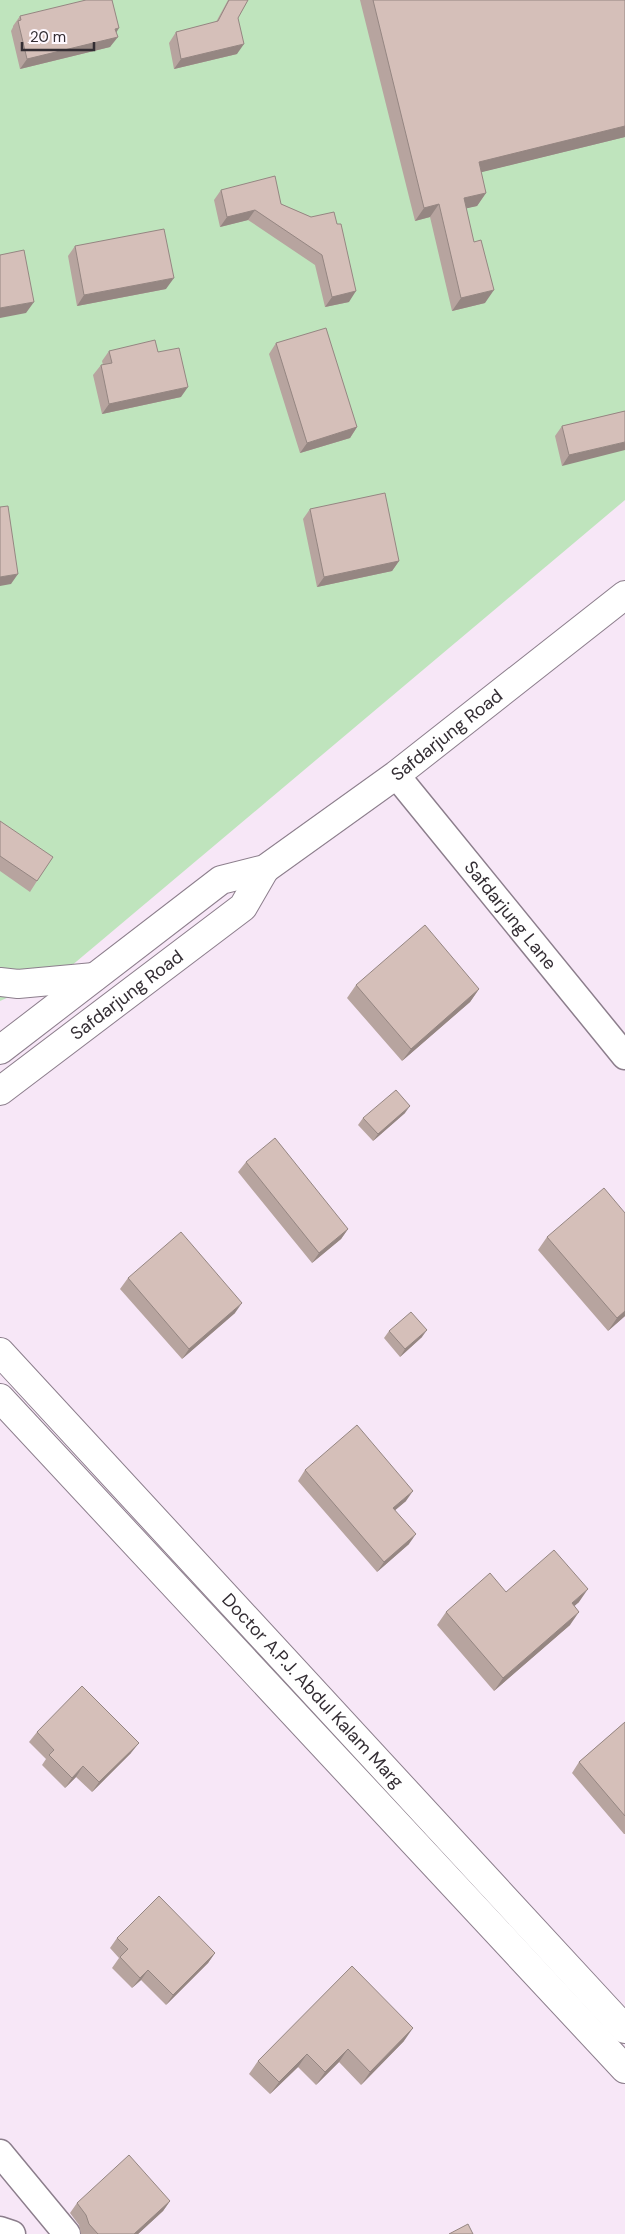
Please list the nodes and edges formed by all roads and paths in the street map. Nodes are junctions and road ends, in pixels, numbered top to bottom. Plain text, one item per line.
1 (625, 595) edge
2 (396, 775) junction
3 (265, 869) junction
4 (94, 977) junction
5 (0, 982) edge
6 (31, 1027) junction
7 (0, 1030) edge
8 (0, 1050) edge
9 (625, 1056) edge
10 (0, 1091) edge
11 (0, 1352) edge
12 (0, 1398) edge
13 (625, 2029) edge
14 (625, 2069) edge
15 (0, 2153) edge
16 (0, 2230) edge
17 (12, 2234) edge
18 (66, 2234) edge

1 - 2 main road, Safdarjung Road
2 - 3 main road, Safdarjung Road
2 - 9 street, Safdarjung Lane
3 - 4 main road, Safdarjung Road
3 - 10 main road, Safdarjung Road
4 - 5 main road
4 - 6 main road, Safdarjung Road
6 - 7 main road
6 - 8 main road, Safdarjung Road
11 - 13 main road, Doctor A.P.J. Abdul Kalam Marg
12 - 14 main road, Doctor A.P.J. Abdul Kalam Marg
15 - 18 street
16 - 17 street

